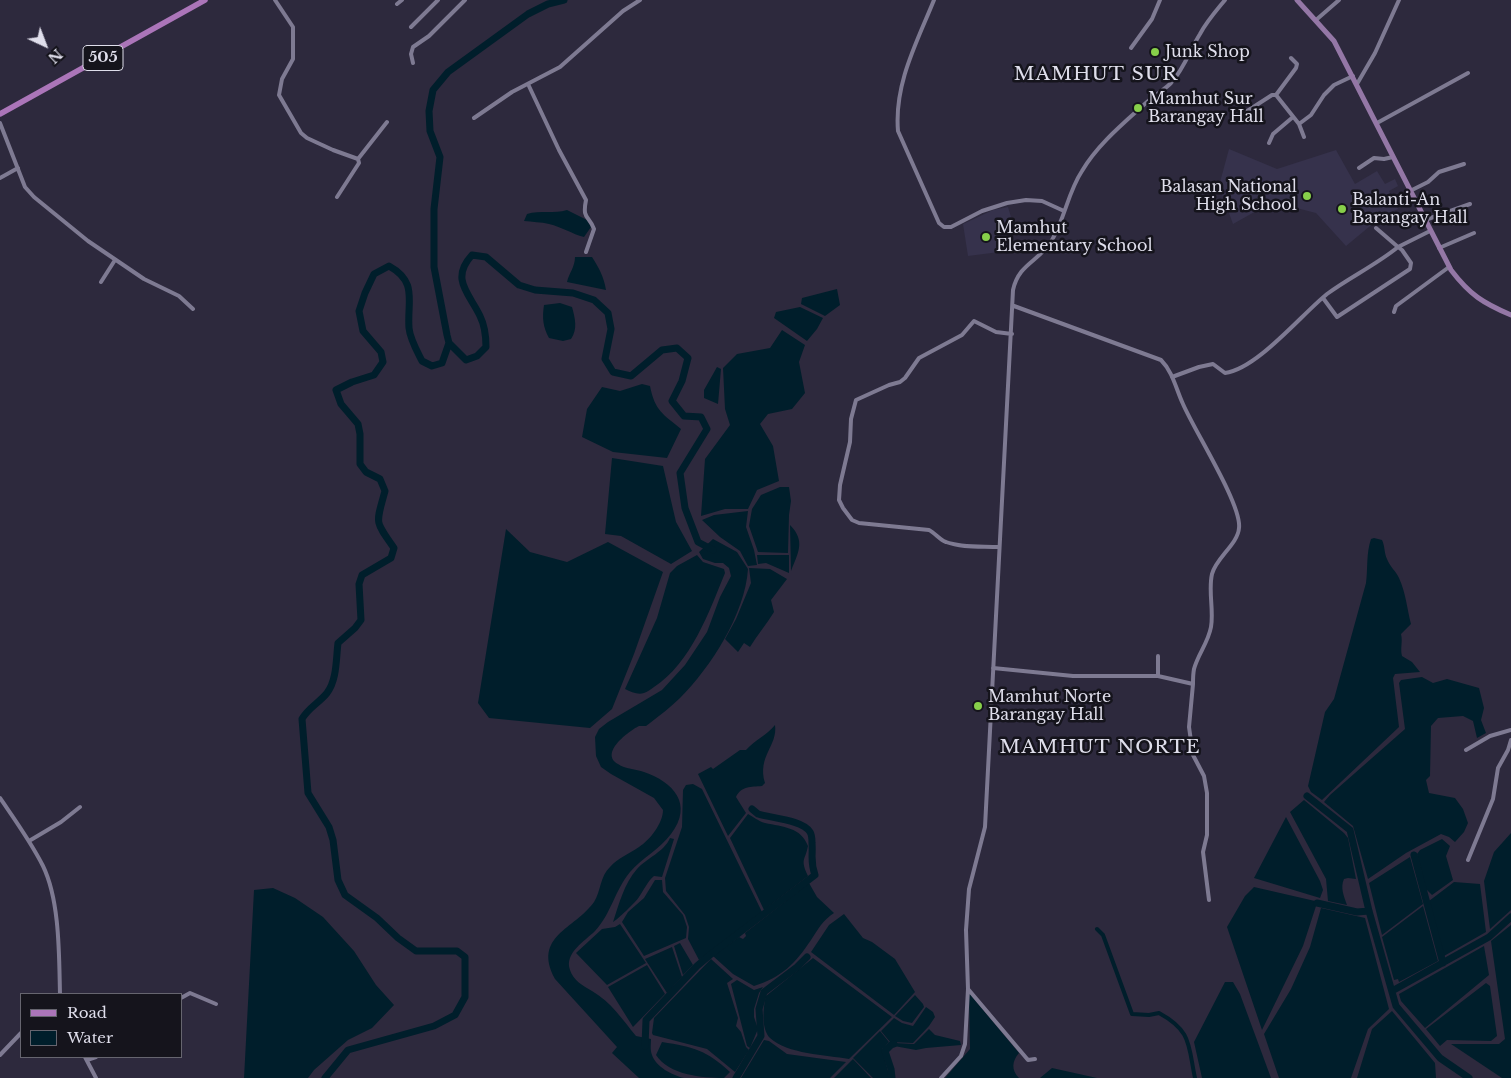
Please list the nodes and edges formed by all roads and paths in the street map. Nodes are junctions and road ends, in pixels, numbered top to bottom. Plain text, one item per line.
1 (205, 0) edge
2 (275, 0) edge
3 (402, 0) edge
4 (438, 0) edge
5 (465, 0) edge
6 (640, 0) edge
7 (934, 0) edge
8 (1160, 0) edge
9 (1225, 0) edge
10 (1297, 0) edge
11 (1339, 0) edge
12 (1399, 0) edge
13 (397, 4) dead end
14 (1316, 20) junction
15 (411, 27) dead end
16 (1131, 48) dead end
17 (1291, 58) dead end
18 (413, 63) dead end
19 (1468, 73) dead end
20 (1353, 76) junction
21 (528, 84) junction
22 (1357, 84) junction
23 (1276, 95) junction
24 (0, 114) edge
25 (1241, 115) dead end
26 (1293, 116) junction
27 (474, 118) dead end
28 (387, 122) dead end
29 (0, 123) edge
30 (1299, 124) junction
31 (1377, 124) junction
32 (1304, 136) dead end
33 (1269, 143) dead end
34 (1393, 157) junction
35 (358, 160) junction
36 (1464, 164) dead end
37 (18, 168) junction
38 (1359, 168) dead end
39 (0, 178) edge
40 (1410, 191) junction
41 (336, 197) dead end
42 (1470, 204) dead end
43 (1064, 211) junction
44 (1425, 220) junction
45 (1376, 228) dead end
46 (1430, 231) junction
47 (1474, 233) dead end
48 (1398, 247) junction
49 (1439, 248) junction
50 (586, 252) dead end
51 (115, 260) junction
52 (1449, 267) junction
53 (101, 282) dead end
54 (1323, 298) junction
55 (1014, 306) junction
56 (193, 309) dead end
57 (1394, 312) dead end
58 (1511, 315) edge
59 (1012, 334) junction
60 (1172, 377) junction
61 (999, 546) junction
62 (1158, 656) dead end
63 (993, 668) junction
64 (1158, 676) junction
65 (1193, 684) junction
66 (1511, 730) edge
67 (1511, 740) edge
68 (1466, 750) dead end
69 (0, 798) edge
70 (80, 807) dead end
71 (29, 841) junction
72 (1468, 860) dead end
73 (1209, 900) dead end
74 (968, 990) junction
75 (60, 993) edge
76 (182, 997) edge
77 (216, 1004) dead end
78 (20, 1035) edge
79 (0, 1055) edge
80 (86, 1059) edge
81 (1035, 1059) dead end
82 (96, 1078) edge
83 (941, 1078) edge

1 - 24 main road, 505
2 - 35 street
3 - 13 street
4 - 15 street
5 - 18 street
6 - 21 street
7 - 43 street
8 - 16 street
9 - 43 street
10 - 14 main road
11 - 14 street
12 - 22 street
14 - 20 main road
17 - 23 street
19 - 31 street
20 - 22 main road
20 - 30 street
21 - 27 street
21 - 50 street
22 - 31 main road
23 - 25 street
23 - 26 street
26 - 30 street
26 - 33 street
28 - 35 street
29 - 37 street
30 - 32 street
31 - 34 main road
34 - 38 street
34 - 40 main road
35 - 41 street
36 - 40 street
37 - 39 street
37 - 51 street
40 - 44 main road
42 - 44 street
43 - 55 street
44 - 46 main road
45 - 48 street
46 - 48 street
46 - 49 main road
47 - 49 street
48 - 54 street
48 - 54 street
49 - 52 main road
51 - 53 street
51 - 56 street
52 - 57 street
52 - 58 main road
54 - 60 street
55 - 59 street
55 - 60 street
59 - 61 street
59 - 61 street
60 - 65 street
61 - 63 street
62 - 64 street
63 - 64 street
63 - 74 street
64 - 65 street
65 - 73 street
66 - 68 street
67 - 72 street
69 - 71 street
70 - 71 street
71 - 75 street
74 - 81 street
74 - 83 street
76 - 77 street
78 - 79 street
80 - 82 street

